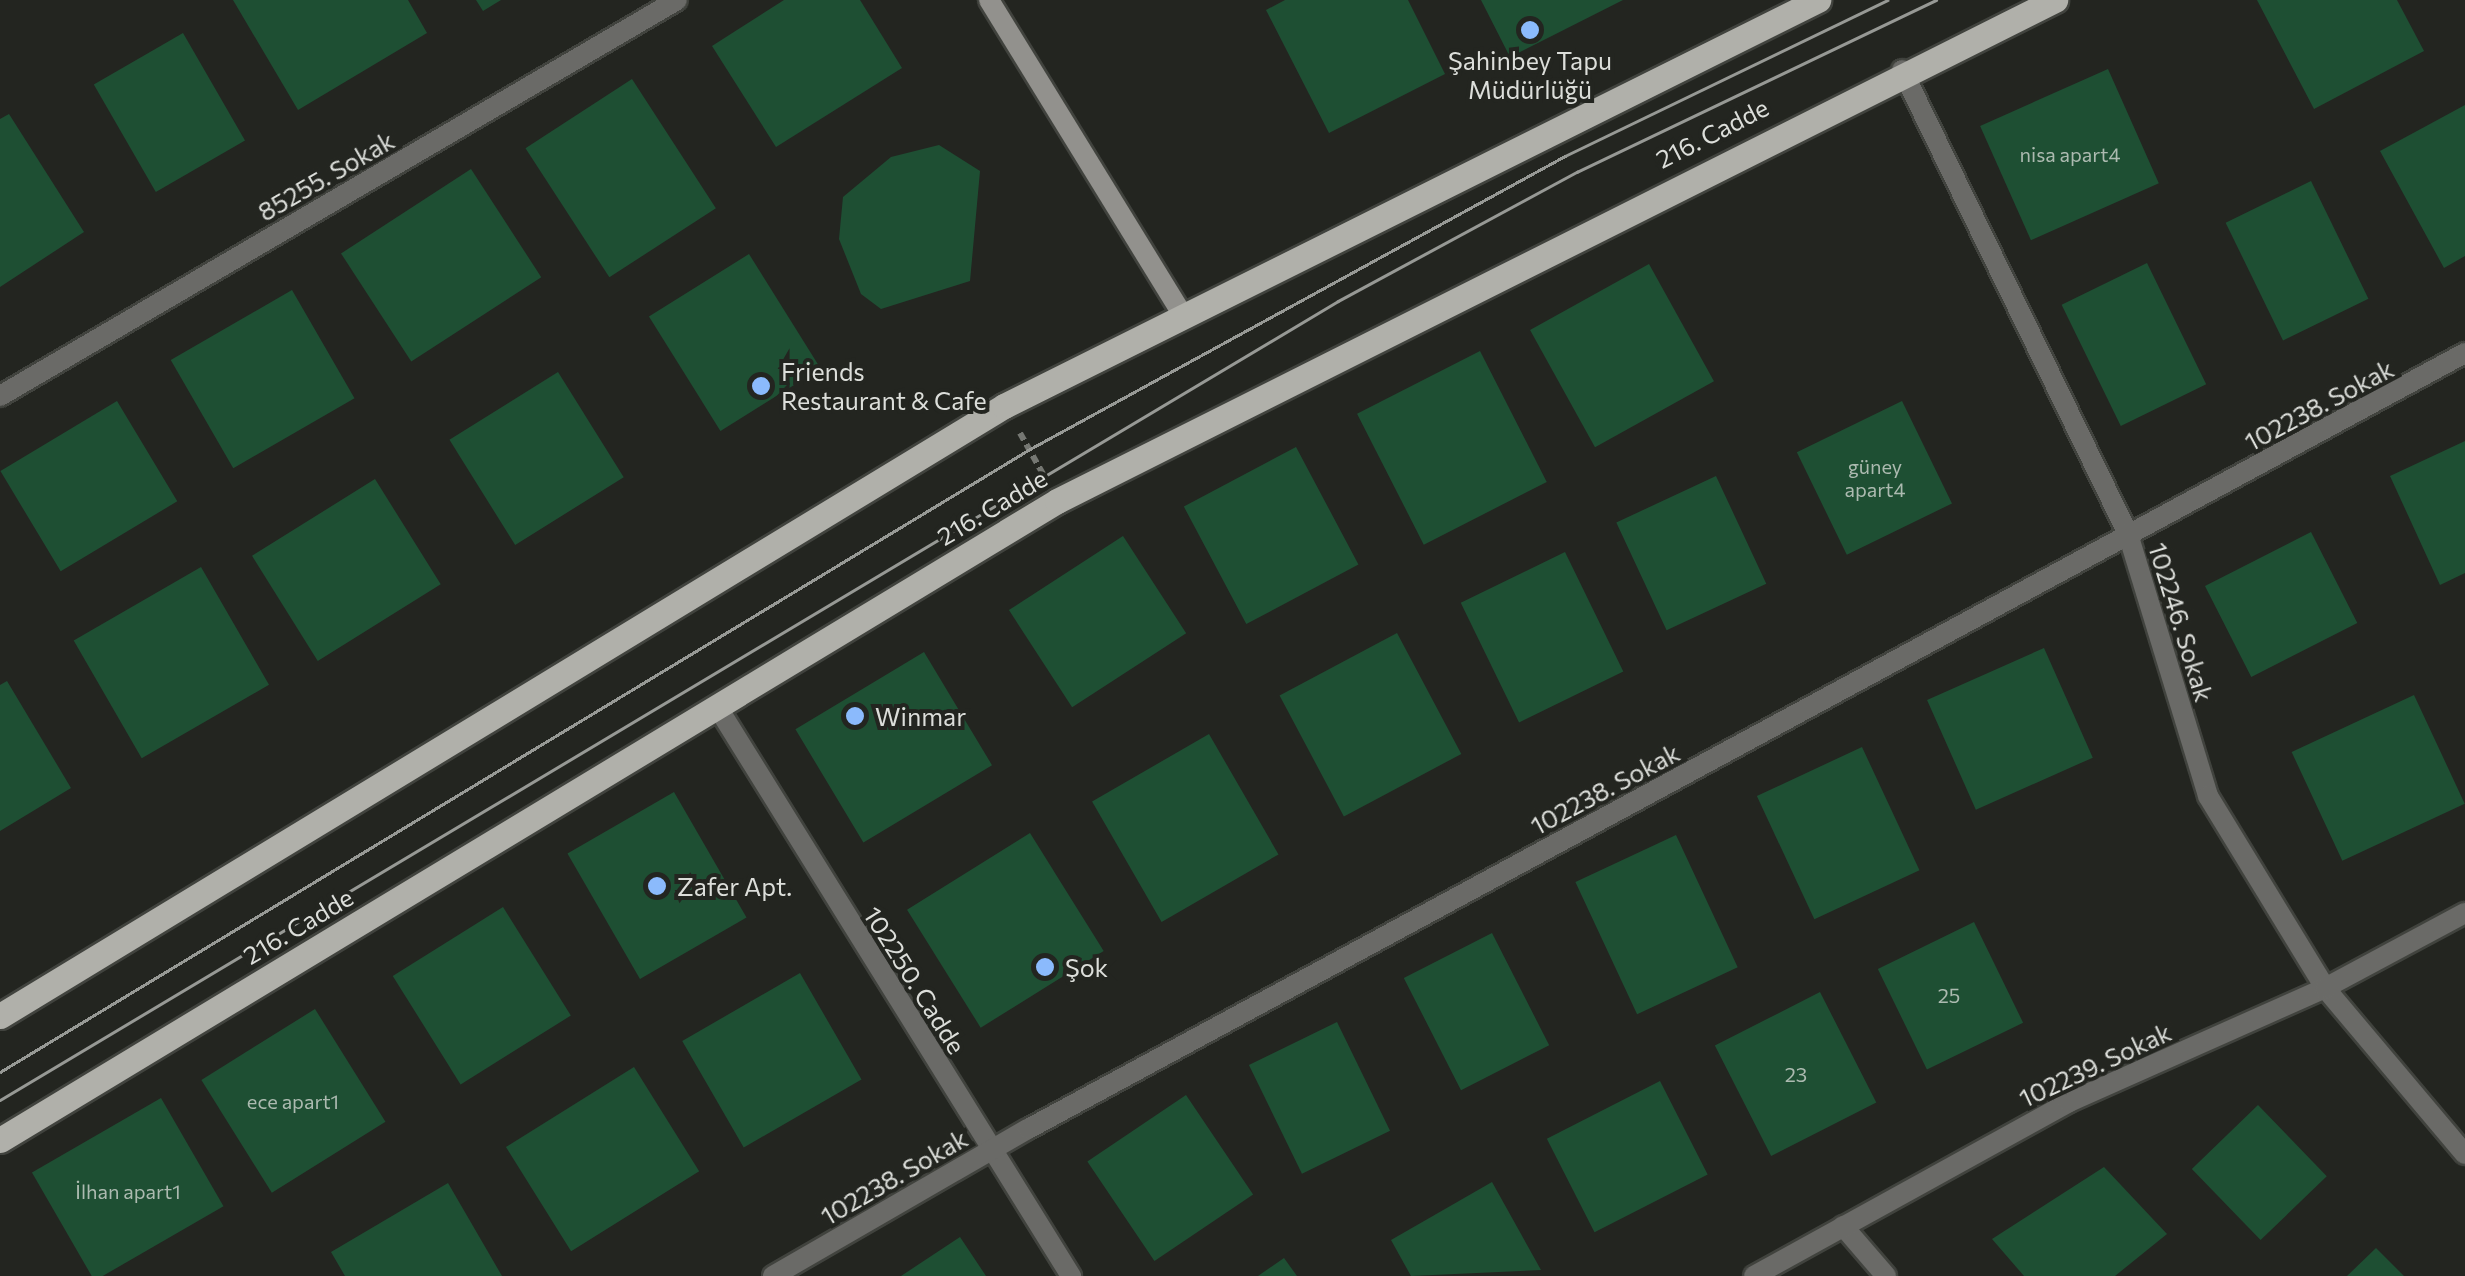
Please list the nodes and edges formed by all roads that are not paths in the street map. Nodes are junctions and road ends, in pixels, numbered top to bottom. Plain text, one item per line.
1 (677, 0) edge
2 (989, 0) edge
3 (1818, 0) edge
4 (2055, 0) edge
5 (1902, 70) junction
6 (1180, 311) junction
7 (2465, 353) edge
8 (0, 396) edge
9 (2128, 534) junction
10 (718, 708) junction
11 (2465, 913) edge
12 (2325, 988) junction
13 (0, 1016) edge
14 (0, 1140) edge
15 (991, 1150) junction
16 (2465, 1154) edge
17 (1844, 1226) junction
18 (773, 1276) edge
19 (1071, 1276) edge
20 (1754, 1276) edge
21 (1886, 1276) edge

1 - 8 street, 85255. Sokak
2 - 6 street
3 - 6 main road
4 - 5 main road, 216. Cadde
5 - 9 street, 102246. Sokak
5 - 10 main road, 216. Cadde
6 - 13 main road
7 - 9 street, 102238. Sokak
9 - 12 street, 102246. Sokak
9 - 15 street, 102238. Sokak
10 - 14 main road, 216. Cadde
10 - 15 street, 102250. Cadde
11 - 12 street, 102239. Sokak
12 - 16 street, 102246. Sokak
12 - 17 street, 102239. Sokak
15 - 18 street, 102238. Sokak
15 - 19 street, 102250. Cadde
17 - 20 street, 102239. Sokak
17 - 21 street

